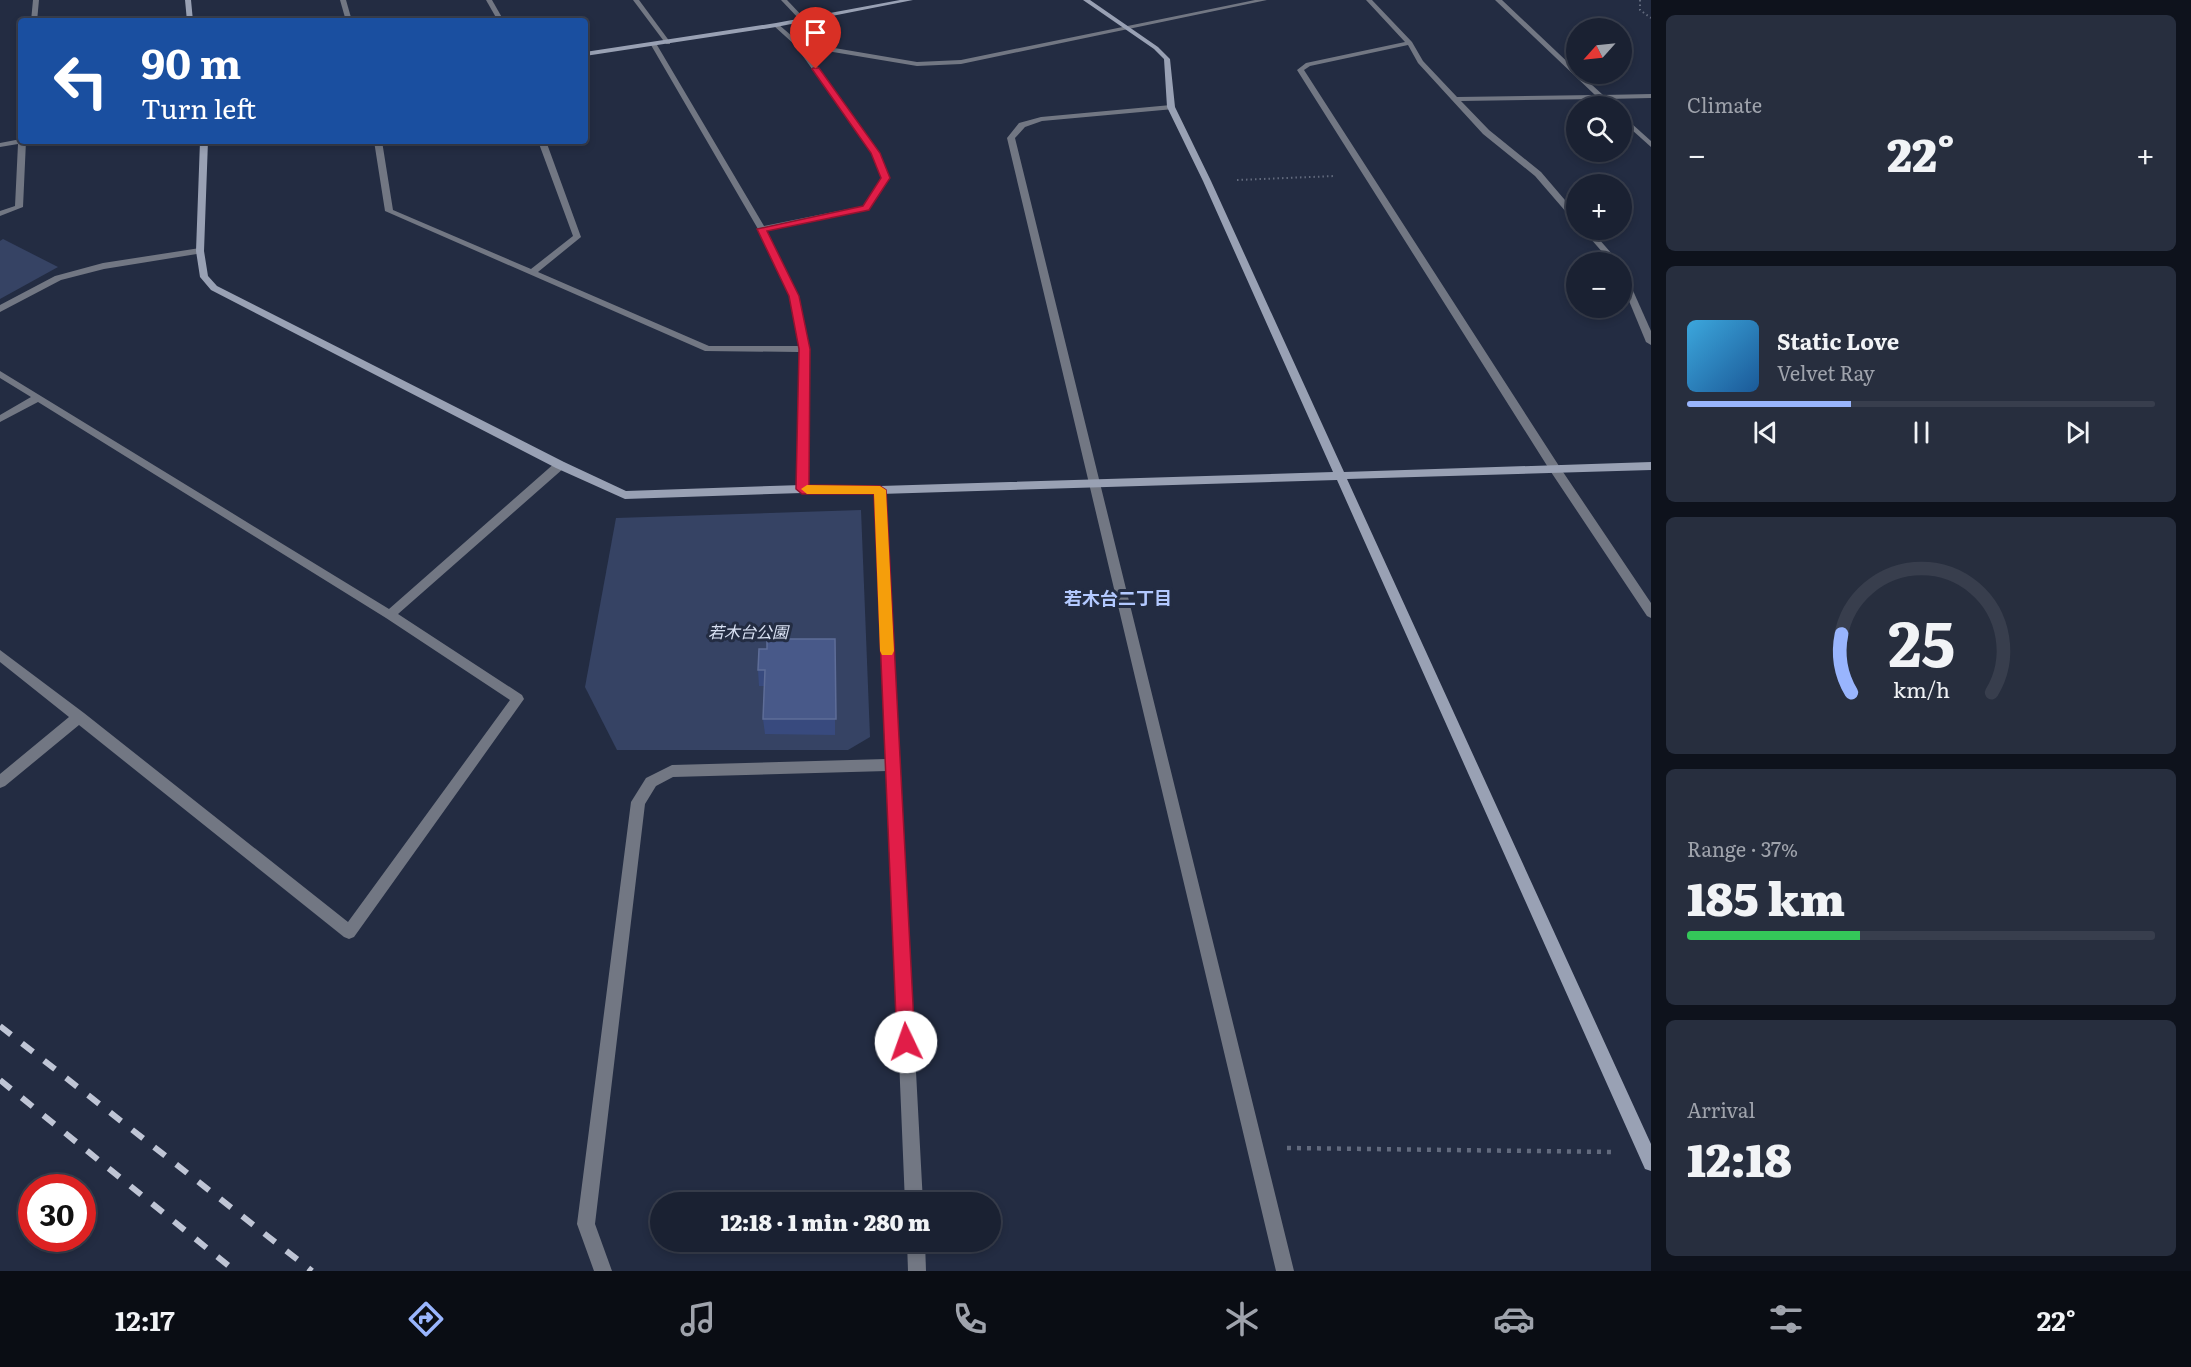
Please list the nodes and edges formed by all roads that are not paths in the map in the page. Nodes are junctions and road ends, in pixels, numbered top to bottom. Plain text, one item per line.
1 (36, 0) edge
2 (188, 0) edge
3 (342, 0) edge
4 (489, 0) edge
5 (636, 0) edge
6 (784, 0) edge
7 (910, 0) edge
8 (1086, 0) edge
9 (1264, 0) edge
10 (1369, 0) edge
11 (1498, 0) edge
12 (34, 18) edge
13 (190, 18) edge
14 (348, 18) edge
15 (499, 18) edge
16 (803, 20) junction
17 (776, 25) junction
18 (1125, 28) junction
19 (668, 43) junction
20 (1410, 43) junction
21 (797, 44) junction
22 (654, 45) junction
23 (588, 54) edge
24 (1600, 96) edge
25 (1632, 96) edge
26 (1651, 96) edge
27 (1566, 97) edge
28 (1455, 99) junction
29 (1171, 107) junction
30 (1632, 127) edge
31 (18, 142) edge
32 (22, 144) edge
33 (204, 144) edge
34 (378, 144) edge
35 (543, 144) edge
36 (0, 145) edge
37 (1651, 145) edge
38 (1566, 206) edge
39 (0, 214) edge
40 (762, 229) junction
41 (1596, 240) edge
42 (200, 251) junction
43 (1606, 252) edge
44 (532, 273) junction
45 (1632, 297) edge
46 (0, 309) edge
47 (1651, 342) edge
48 (804, 349) junction
49 (0, 374) edge
50 (37, 398) junction
51 (0, 419) edge
52 (560, 465) junction
53 (1651, 466) edge
54 (1555, 468) junction
55 (1338, 476) junction
56 (1093, 484) junction
57 (802, 489) junction
58 (880, 490) junction
59 (1651, 614) edge
60 (390, 615) junction
61 (0, 655) edge
62 (79, 717) junction
63 (892, 765) junction
64 (0, 782) edge
65 (1649, 1158) edge
66 (913, 1192) edge
67 (916, 1252) edge
68 (603, 1271) edge
69 (917, 1271) edge
70 (1285, 1271) edge

1 - 12 street
2 - 13 street
3 - 14 street
4 - 15 street
5 - 19 street
6 - 16 street
7 - 16 street
8 - 18 street
9 - 18 street
10 - 20 street
11 - 24 street
16 - 17 street
17 - 19 street
17 - 21 street
18 - 21 street
18 - 29 street
19 - 22 street
20 - 28 street
20 - 54 street
21 - 40 street
22 - 23 street
22 - 40 street
25 - 26 street
27 - 28 street
28 - 38 street
29 - 55 street
29 - 56 street
30 - 37 street
31 - 36 street
32 - 39 street
33 - 42 street
34 - 44 street
35 - 44 street
40 - 48 street
41 - 43 street
42 - 46 street
42 - 52 street
44 - 48 street
45 - 47 street
48 - 57 street
49 - 50 street
50 - 51 street
50 - 60 street
52 - 57 street
52 - 60 street
53 - 54 street
54 - 55 street
54 - 59 street
55 - 56 street
55 - 65 street
56 - 58 street
56 - 70 street
57 - 58 street
58 - 63 street
60 - 62 street
61 - 62 street
62 - 64 street
63 - 66 street
63 - 68 street
67 - 69 street

